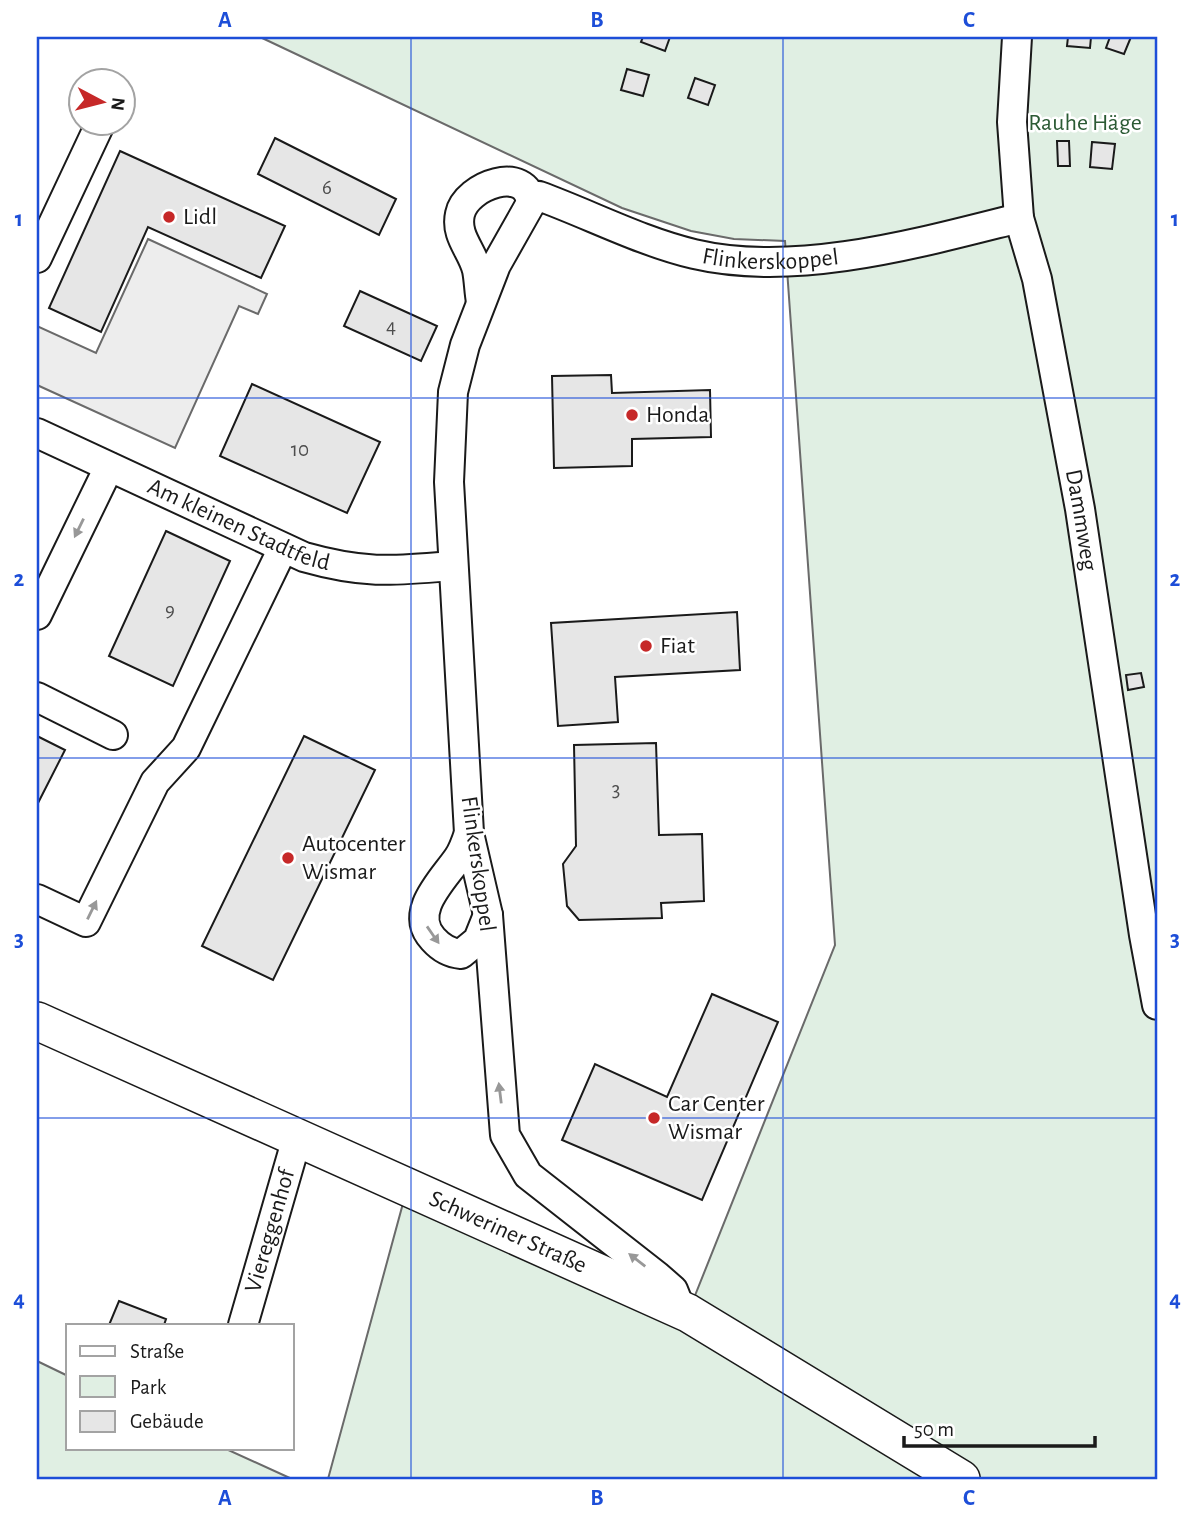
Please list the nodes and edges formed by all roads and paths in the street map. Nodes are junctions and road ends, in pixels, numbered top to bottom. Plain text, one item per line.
1 (1017, 37) edge
2 (94, 136) edge
3 (531, 203) junction
4 (1018, 218) junction
5 (37, 258) edge
6 (481, 303) junction
7 (37, 433) edge
8 (109, 467) junction
9 (283, 548) junction
10 (452, 566) junction
11 (37, 615) edge
12 (37, 697) edge
13 (113, 735) dead end
14 (469, 833) junction
15 (431, 895) junction
16 (37, 900) edge
17 (486, 904) junction
18 (1157, 1005) edge
19 (39, 1025) edge
20 (297, 1138) junction
21 (681, 1310) junction
22 (243, 1324) edge
23 (961, 1479) edge

1 - 4 street, Dammweg
2 - 5 street
3 - 4 street, Flinkerskoppel
3 - 6 street, Flinkerskoppel
3 - 6 street, Flinkerskoppel
4 - 18 street, Dammweg
6 - 10 street, Flinkerskoppel
7 - 8 street, Am kleinen Stadtfeld
8 - 9 street, Am kleinen Stadtfeld
8 -> 11 street
9 - 10 street, Am kleinen Stadtfeld
16 -> 9 street
10 - 14 street, Flinkerskoppel
12 - 13 street
14 - 15 street
14 - 17 street, Flinkerskoppel
15 - 17 street
15 -> 17 street
21 -> 17 street, Flinkerskoppel
19 - 20 main road, Schweriner Straße
20 - 21 main road, Schweriner Straße
20 - 22 street, Viereggenhof
21 - 23 main road, Schweriner Straße

